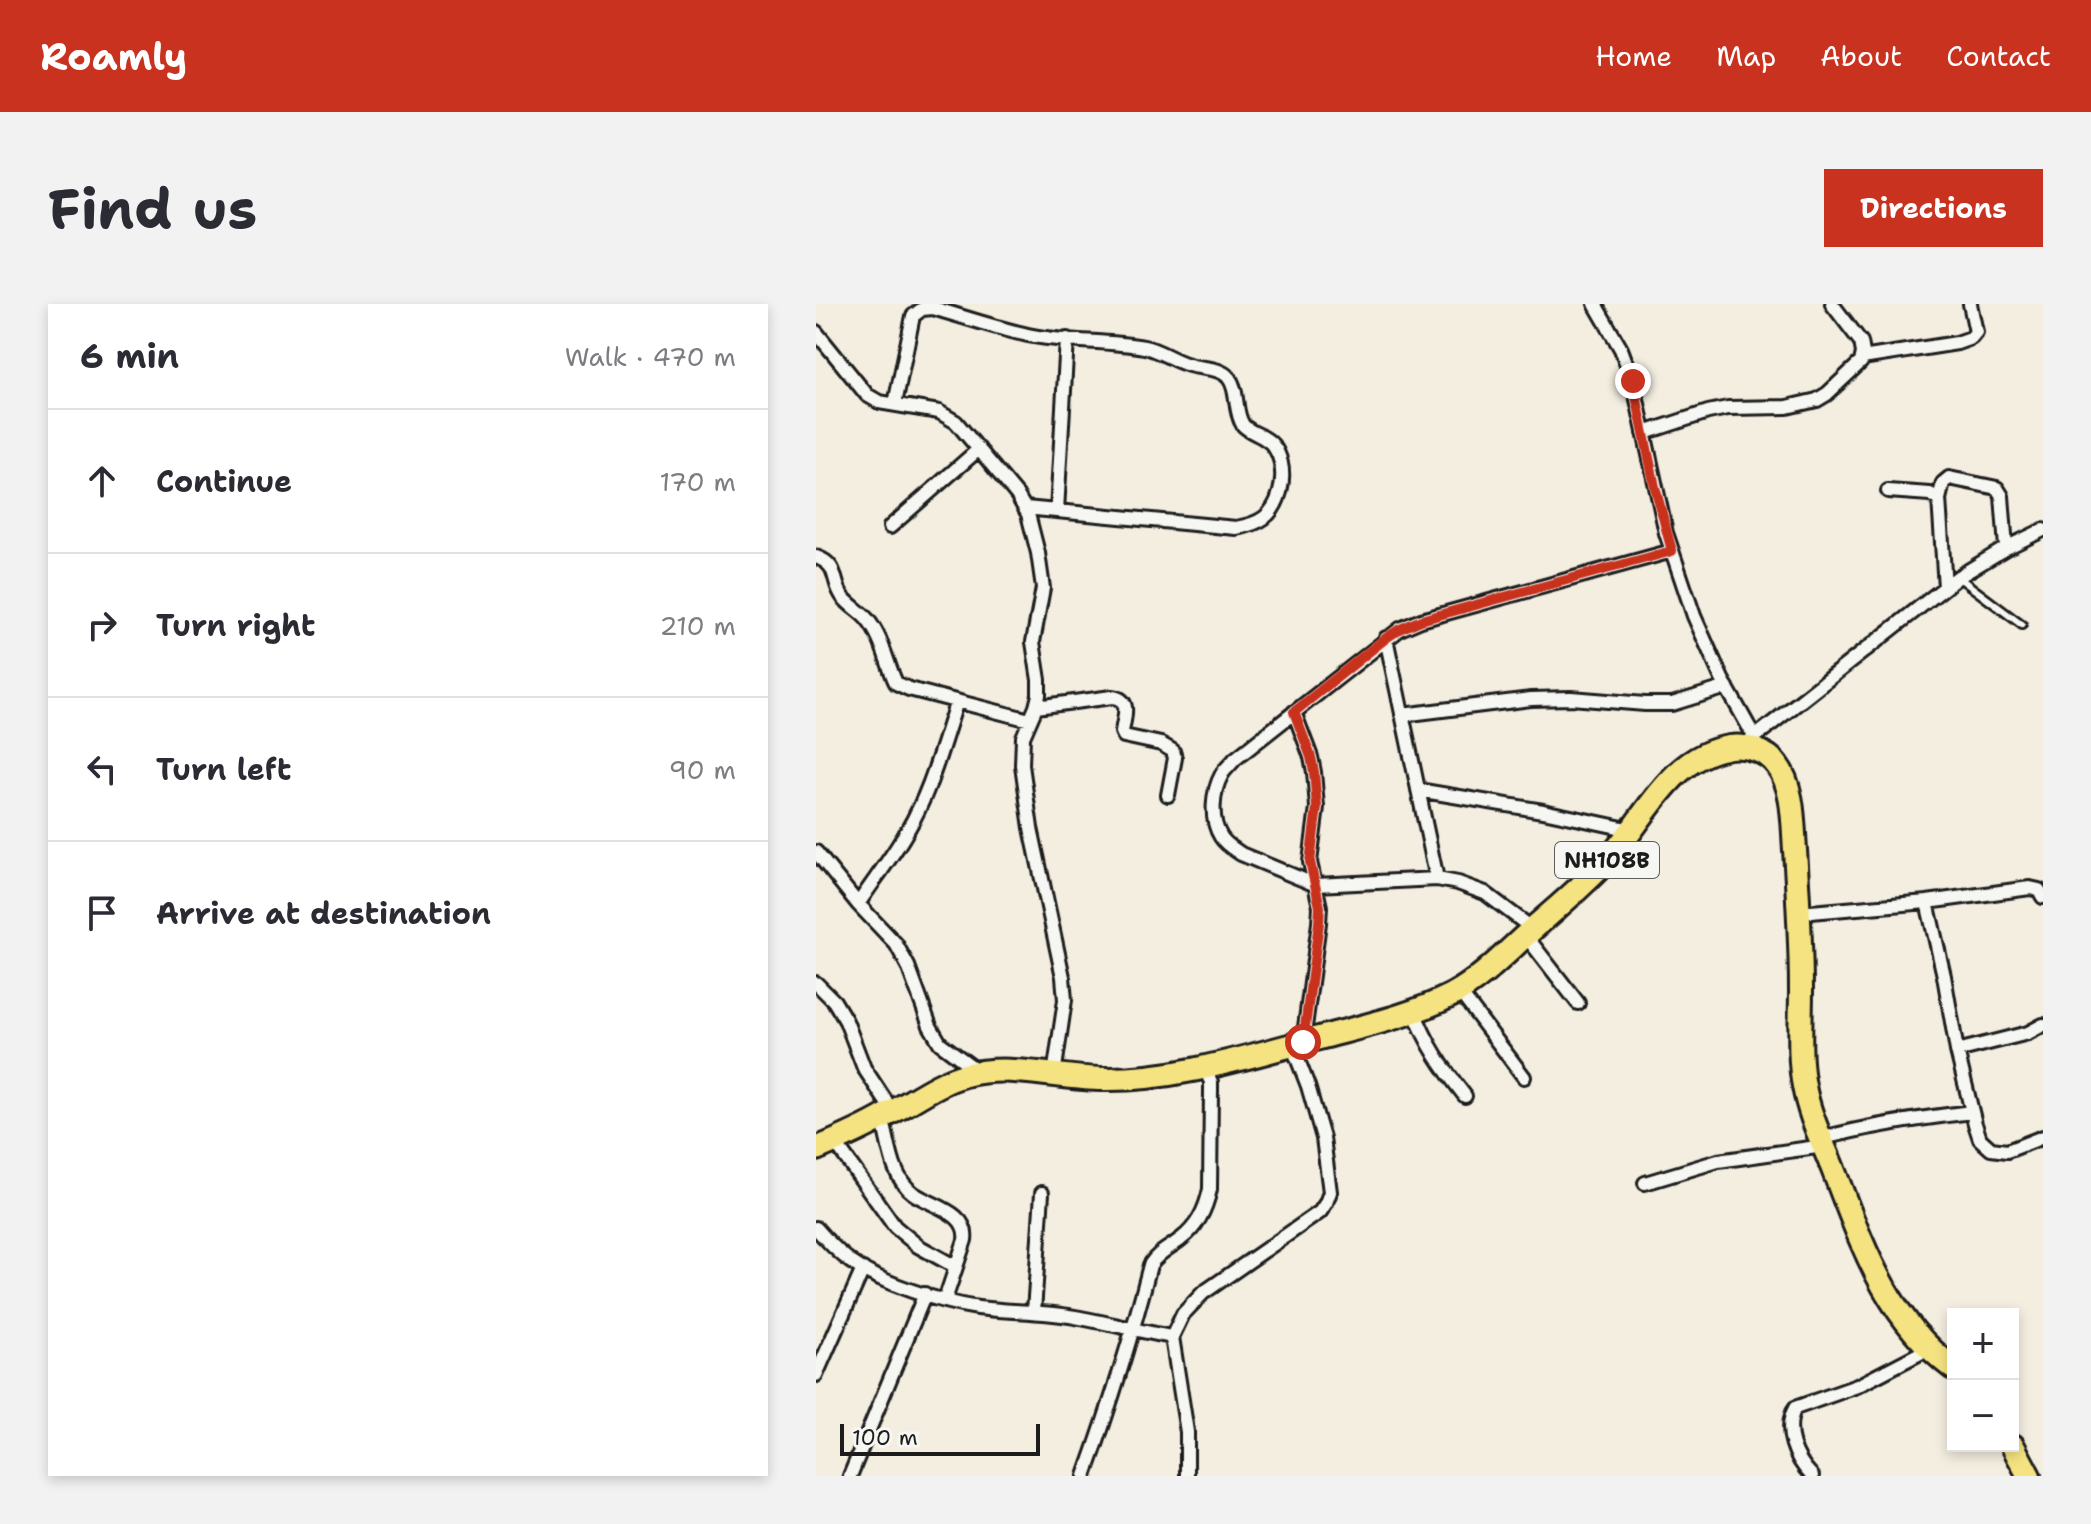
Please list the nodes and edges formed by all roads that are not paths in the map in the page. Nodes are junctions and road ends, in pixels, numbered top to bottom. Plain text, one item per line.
1 (1595, 304) edge
2 (1832, 304) edge
3 (1970, 304) edge
4 (816, 332) edge
5 (1067, 339) junction
6 (1862, 358) junction
7 (895, 404) junction
8 (1644, 433) junction
9 (979, 449) junction
10 (1888, 491) dead end
11 (1939, 499) junction
12 (1025, 508) junction
13 (1057, 511) junction
14 (890, 527) dead end
15 (2043, 530) edge
16 (2006, 548) junction
17 (1672, 551) junction
18 (816, 557) edge
19 (1958, 577) junction
20 (1945, 587) junction
21 (2022, 625) dead end
22 (1386, 638) junction
23 (1727, 687) junction
24 (957, 701) junction
25 (1036, 707) junction
26 (1294, 712) junction
27 (1402, 715) junction
28 (1030, 720) junction
29 (1749, 741) junction
30 (1418, 790) junction
31 (1168, 795) dead end
32 (1632, 830) junction
33 (816, 852) edge
34 (1437, 879) junction
35 (1316, 885) junction
36 (2043, 897) edge
37 (1927, 902) junction
38 (858, 904) junction
39 (1799, 913) junction
40 (1529, 932) junction
41 (816, 983) edge
42 (1459, 991) junction
43 (1578, 1003) dead end
44 (1414, 1011) junction
45 (2043, 1025) edge
46 (1298, 1044) junction
47 (1957, 1051) junction
48 (1204, 1067) junction
49 (979, 1072) junction
50 (1054, 1075) junction
51 (1524, 1077) dead end
52 (1465, 1096) dead end
53 (1972, 1112) junction
54 (888, 1115) junction
55 (2043, 1137) edge
56 (1822, 1143) junction
57 (825, 1145) edge
58 (1645, 1183) dead end
59 (1042, 1193) dead end
60 (816, 1228) edge
61 (956, 1267) junction
62 (863, 1269) junction
63 (925, 1294) junction
64 (945, 1300) junction
65 (1034, 1312) junction
66 (1133, 1330) junction
67 (1172, 1337) junction
68 (1928, 1349) junction
69 (1947, 1363) edge
70 (816, 1375) edge
71 (2016, 1452) edge
72 (850, 1476) edge
73 (1085, 1476) edge
74 (1187, 1476) edge
75 (1812, 1476) edge
76 (2029, 1476) edge

1 - 8 street
2 - 6 street
3 - 6 street
4 - 7 street
5 - 7 street
5 - 13 street
5 - 13 street
6 - 8 street
7 - 9 street
8 - 17 street
9 - 12 street
9 - 14 street
10 - 11 street
11 - 16 street
11 - 20 street
12 - 13 street
12 - 25 street
15 - 16 street
16 - 19 street
17 - 22 street
17 - 23 street
18 - 24 street
19 - 20 street
19 - 21 lane
20 - 29 street
22 - 26 street
22 - 27 street
23 - 27 street
23 - 29 street
24 - 28 street
24 - 38 street
25 - 28 street
25 - 31 street
26 - 35 street
26 - 35 street
27 - 30 street
28 - 50 street
29 - 32 highway, NH108B
29 - 39 highway
30 - 32 street
30 - 34 street
32 - 40 highway, NH108B
33 - 38 street
34 - 35 street
34 - 40 street
35 - 46 street
36 - 37 street
37 - 39 street
37 - 47 street
38 - 49 street
39 - 56 highway
40 - 42 highway, NH108B
40 - 43 street
41 - 54 street
42 - 44 highway, NH108B
42 - 51 street
44 - 46 highway, NH108B
44 - 52 street
45 - 47 street
46 - 48 highway, NH108B
46 - 67 street
47 - 53 street
48 - 50 highway, NH108B
48 - 66 street
49 - 50 highway, NH108B
49 - 54 highway, NH108B
53 - 55 street
53 - 56 street
54 - 57 highway, NH108B
54 - 61 street
56 - 58 street
56 - 68 highway
57 - 61 street
59 - 65 street
60 - 62 street
61 - 64 street
62 - 63 street
62 - 70 street
63 - 64 street
63 - 72 street
64 - 65 street
65 - 66 street
66 - 67 street
66 - 73 street
67 - 74 street
68 - 69 highway
68 - 75 street
71 - 76 highway

